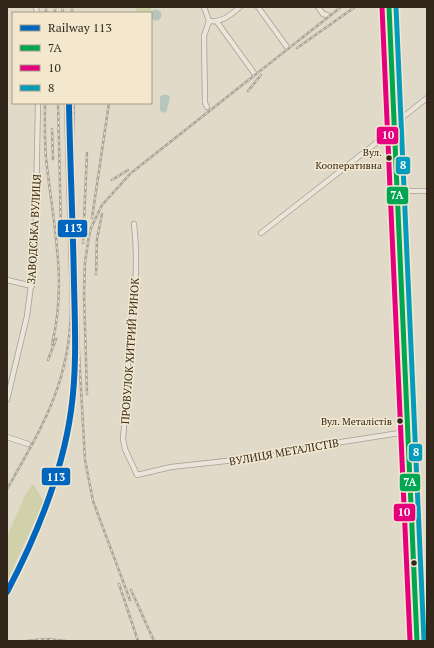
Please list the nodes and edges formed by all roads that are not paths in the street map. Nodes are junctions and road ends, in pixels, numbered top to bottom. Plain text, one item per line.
1 (204, 7) edge
2 (240, 7) edge
3 (258, 7) edge
4 (318, 7) edge
5 (389, 7) edge
6 (327, 15) dead end
7 (209, 21) junction
8 (217, 22) junction
9 (287, 47) dead end
10 (254, 72) dead end
11 (427, 98) edge
12 (38, 104) edge
13 (207, 107) dead end
14 (394, 127) junction
15 (396, 191) junction
16 (427, 191) edge
17 (134, 224) dead end
18 (261, 233) dead end
19 (7, 280) edge
20 (32, 286) junction
21 (7, 400) edge
22 (406, 432) junction
23 (7, 437) edge
24 (28, 444) dead end
25 (137, 475) joint
26 (416, 641) edge

1 - 7 street
2 - 8 street
3 - 9 street
4 - 6 street
5 - 14 main road
7 - 8 street
7 - 13 street
8 - 10 street
11 - 14 street
12 - 20 street, ЗАВОДСЬКА ВУЛИЦЯ
14 - 15 main road
14 - 18 street
15 - 16 street
15 - 22 main road
17 - 25 street, ПРОВУЛОК ХИТРИЙ РИНОК
19 - 20 street
20 - 21 street, ЗАВОДСЬКА ВУЛИЦЯ
22 - 25 street, ВУЛИЦЯ МЕТАЛІСТІВ
22 - 26 main road
23 - 24 street

